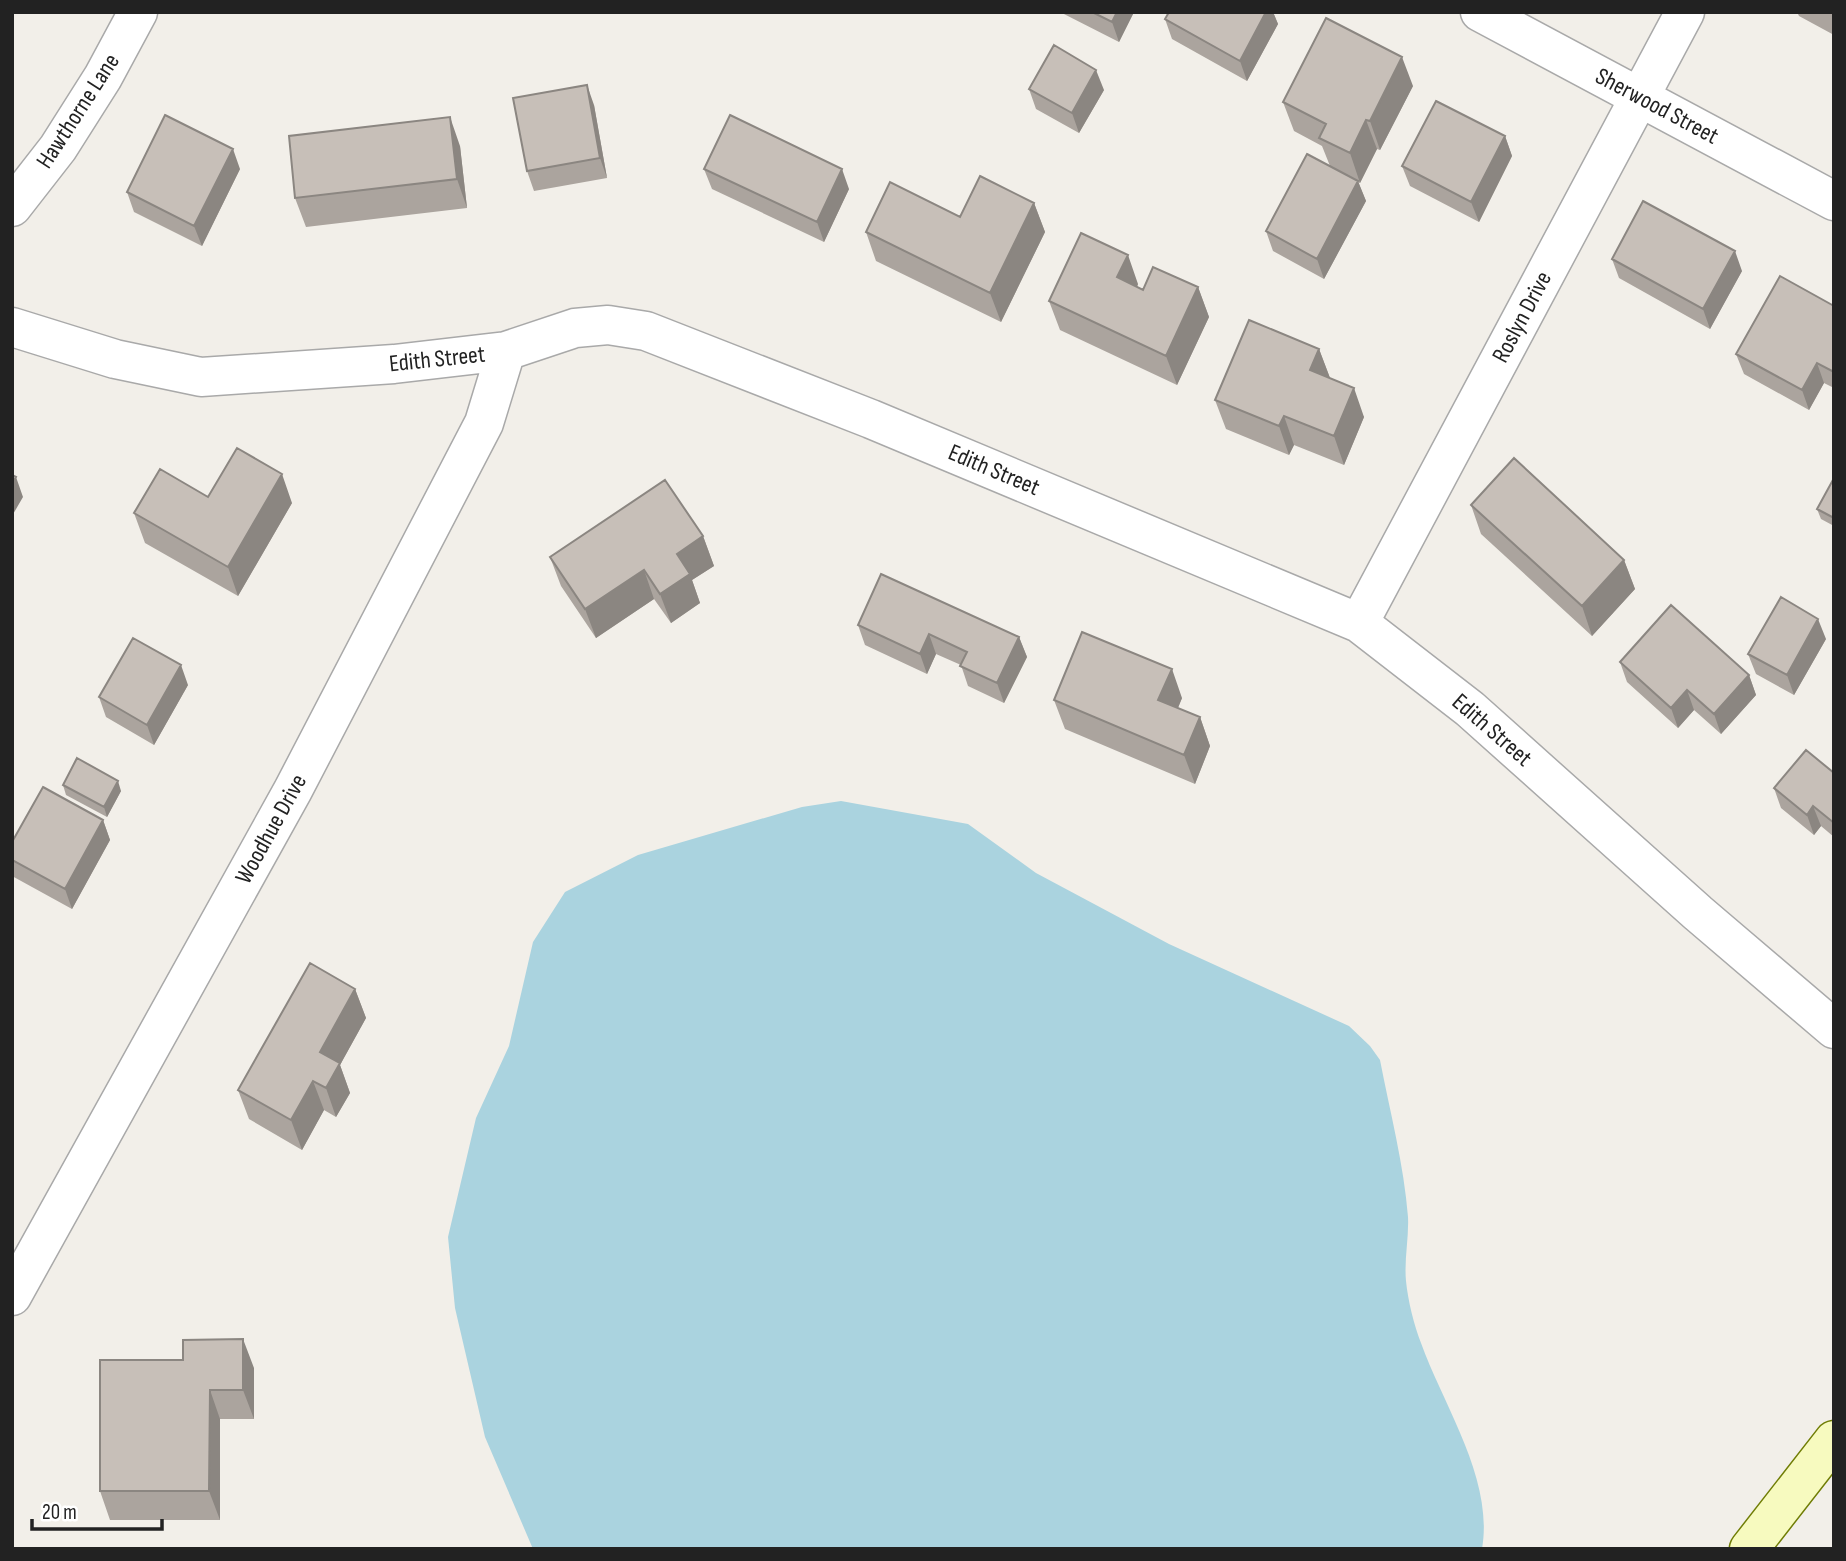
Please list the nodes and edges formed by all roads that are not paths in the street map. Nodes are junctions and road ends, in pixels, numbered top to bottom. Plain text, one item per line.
1 (138, 12) edge
2 (1480, 12) edge
3 (1685, 12) edge
4 (1640, 96) junction
5 (1834, 201) edge
6 (12, 207) edge
7 (12, 327) edge
8 (506, 351) junction
9 (1359, 623) junction
10 (1834, 1029) edge
11 (12, 1296) edge
12 (1834, 1440) edge
13 (1749, 1549) edge

1 - 6 street, Hawthorne Lane
2 - 4 street, Sherwood Street
3 - 4 street, Roslyn Drive
4 - 5 street, Sherwood Street
4 - 9 street, Roslyn Drive
7 - 8 street, Edith Street
8 - 9 street, Edith Street
8 - 11 street, Woodhue Drive
9 - 10 street, Edith Street
12 - 13 street

